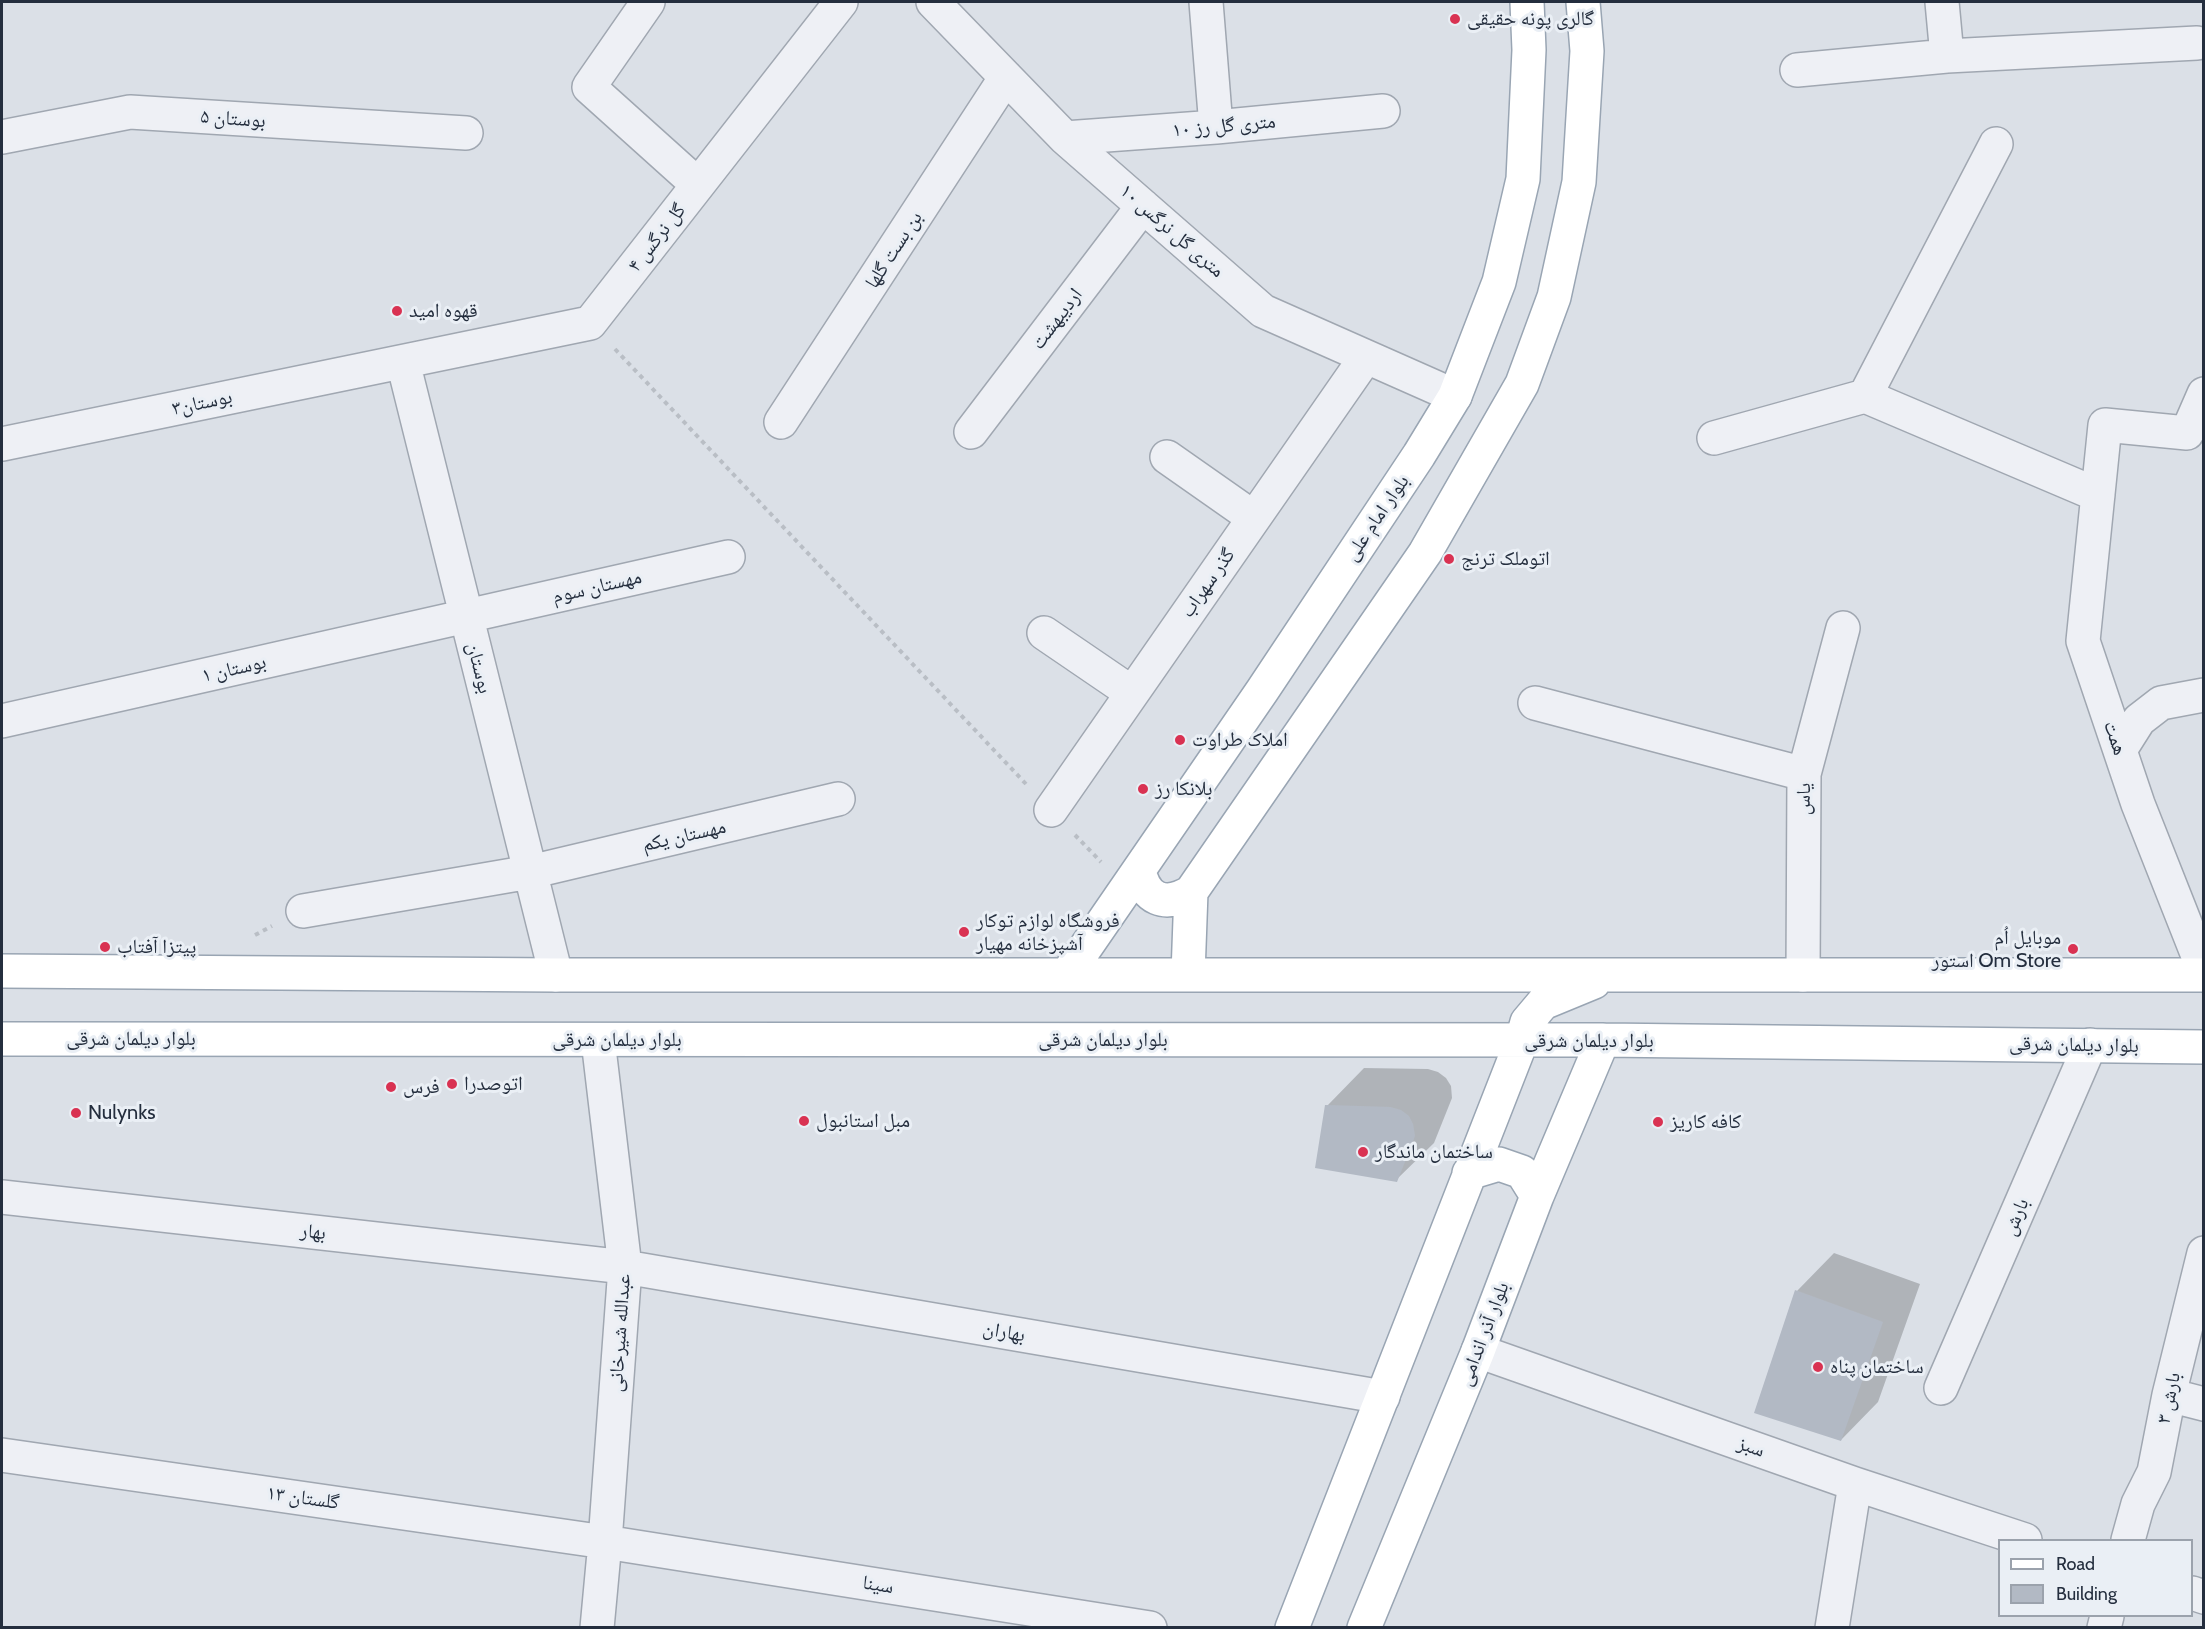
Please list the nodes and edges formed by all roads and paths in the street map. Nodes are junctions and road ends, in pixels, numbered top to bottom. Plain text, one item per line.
1 (648, 2) edge
2 (841, 2) edge
3 (933, 2) edge
4 (1206, 2) edge
5 (1527, 2) edge
6 (1583, 2) edge
7 (1942, 2) edge
8 (2197, 43) dead end
9 (1947, 56) junction
10 (1797, 70) dead end
11 (1006, 77) junction
12 (1383, 111) dead end
13 (1216, 127) junction
14 (466, 133) dead end
15 (2, 137) edge
16 (1065, 138) junction
17 (1996, 144) dead end
18 (698, 185) junction
19 (1143, 206) junction
20 (590, 323) junction
21 (1366, 357) junction
22 (403, 362) junction
23 (2204, 394) edge
24 (1455, 396) junction
25 (1865, 396) junction
26 (781, 422) dead end
27 (971, 432) dead end
28 (1714, 438) dead end
29 (2, 444) edge
30 (1167, 457) dead end
31 (2098, 495) junction
32 (1254, 518) junction
33 (728, 557) dead end
34 (466, 616) junction
35 (1843, 628) dead end
36 (1044, 633) dead end
37 (1132, 693) junction
38 (2204, 695) edge
39 (1535, 703) dead end
40 (2, 721) edge
41 (2120, 750) junction
42 (1804, 774) junction
43 (838, 799) dead end
44 (1051, 810) junction
45 (530, 872) junction
46 (1133, 879) junction
47 (1191, 892) junction
48 (303, 911) dead end
49 (2, 971) edge
50 (1068, 973) junction
51 (2204, 973) edge
52 (1188, 974) junction
53 (556, 975) junction
54 (1616, 975) junction
55 (1803, 975) junction
56 (2, 1039) edge
57 (598, 1040) junction
58 (1522, 1040) junction
59 (1603, 1040) junction
60 (2090, 1045) junction
61 (2204, 1047) edge
62 (1469, 1173) junction
63 (1537, 1196) junction
64 (2, 1197) edge
65 (2204, 1253) edge
66 (625, 1267) junction
67 (1478, 1351) junction
68 (1941, 1388) dead end
69 (2169, 1395) junction
70 (1383, 1397) junction
71 (2204, 1404) edge
72 (2, 1455) edge
73 (1855, 1484) junction
74 (2022, 1539) edge
75 (2128, 1539) edge
76 (605, 1542) junction
77 (597, 1628) edge
78 (1150, 1628) edge
79 (1292, 1628) edge
80 (1364, 1628) edge
81 (1832, 1628) edge

1 - 18 street
2 - 18 street, گل نرگس ۴
3 - 11 street, ۱۰ متری گل نرگس
4 - 13 street
5 - 24 main road, بلوار امام علی
6 - 47 main road
7 - 9 street
8 - 9 street
9 - 10 street
11 - 16 street, ۱۰ متری گل نرگس
11 - 26 street, بن بست گلها
12 - 13 street, ۱۰ متری گل رز
13 - 16 street, ۱۰ متری گل رز
14 - 15 street, بوستان ۵
16 - 19 street, ۱۰ متری گل نرگس
17 - 25 street
18 - 20 street, گل نرگس ۴
19 - 21 street, ۱۰ متری گل نرگس
19 - 27 street, اردیبهشت
20 - 22 street
20 - 44 path
21 - 24 street, ۱۰ متری گل نرگس
21 - 32 street, گذر سهراب
22 - 29 street, بوستان۳
22 - 34 street, بوستان
23 - 31 street, همت
24 - 46 main road, بلوار امام علی
25 - 28 street
25 - 31 street
30 - 32 street
31 - 41 street, همت
32 - 37 street, گذر سهراب
33 - 34 street, مهستان سوم
34 - 40 street, بوستان ۱
34 - 45 street, بوستان
35 - 42 street, یاس
36 - 37 street
37 - 44 street, گذر سهراب
38 - 41 street
39 - 42 street
41 - 51 street, همت
42 - 55 street, یاس
43 - 45 street, مهستان یکم
44 - 46 path
45 - 48 street, مهستان یکم
45 - 53 street, بوستان
46 - 47 main road
46 - 50 main road, بلوار امام علی
47 - 52 main road
49 - 53 main road
50 - 52 main road
50 - 53 main road
51 - 55 main road
52 - 54 main road
54 - 55 main road
54 - 58 main road
56 - 57 main road, بلوار دیلمان شرقی
57 - 58 main road, بلوار دیلمان شرقی
57 - 66 street, عبدالله شیرخانی
58 - 59 main road, بلوار دیلمان شرقی
58 - 62 main road
59 - 60 main road, بلوار دیلمان شرقی
59 - 63 main road, بلوار آذر اندامی
60 - 61 main road, بلوار دیلمان شرقی
60 - 68 street, بارش
62 - 63 main road
62 - 70 main road
63 - 67 main road, بلوار آذر اندامی
64 - 66 street, بهار
65 - 69 street, بارش ۳
66 - 70 street, بهاران
66 - 76 street, عبدالله شیرخانی
67 - 73 street, سبز
67 - 80 main road, بلوار آذر اندامی
69 - 71 street
69 - 75 street, بارش ۳
70 - 79 main road
72 - 76 street, گلستان ۱۳
73 - 74 street, سبز
73 - 81 street
76 - 77 street, عبدالله شیرخانی
76 - 78 street, سینا

